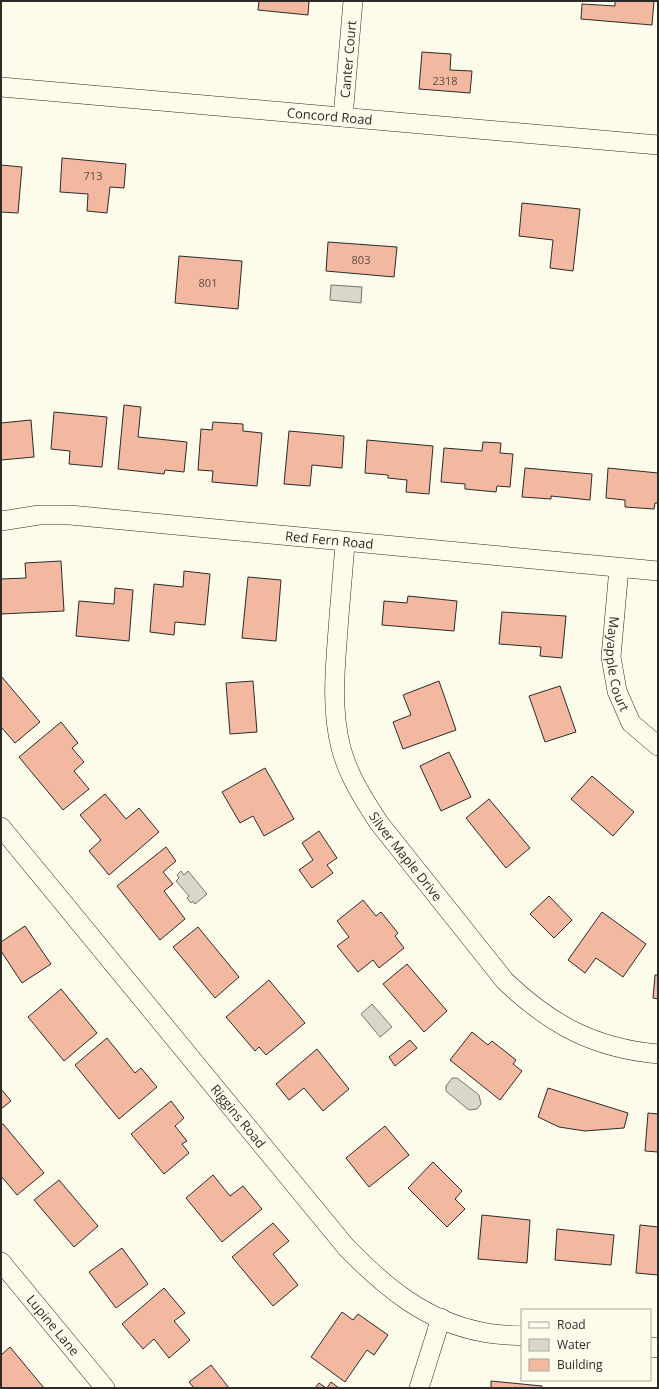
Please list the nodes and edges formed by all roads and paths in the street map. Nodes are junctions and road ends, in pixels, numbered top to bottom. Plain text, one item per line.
1 (353, 1) edge
2 (1, 87) edge
3 (343, 117) junction
4 (658, 145) edge
5 (1, 521) edge
6 (345, 542) junction
7 (619, 568) junction
8 (658, 571) edge
9 (658, 746) edge
10 (1, 827) edge
11 (658, 1054) edge
12 (1, 1262) edge
13 (441, 1318) junction
14 (521, 1336) edge
15 (105, 1388) edge
16 (419, 1388) edge

1 - 3 street, Canter Court
2 - 3 street, Concord Road
3 - 4 street, Concord Road
5 - 6 street, Red Fern Road
6 - 7 street, Red Fern Road
6 - 11 street, Silver Maple Drive
7 - 8 street, Red Fern Road
7 - 9 street, Mayapple Court
10 - 13 street, Riggins Road
12 - 15 street, Lupine Lane
13 - 14 street, Riggins Road
13 - 16 street

